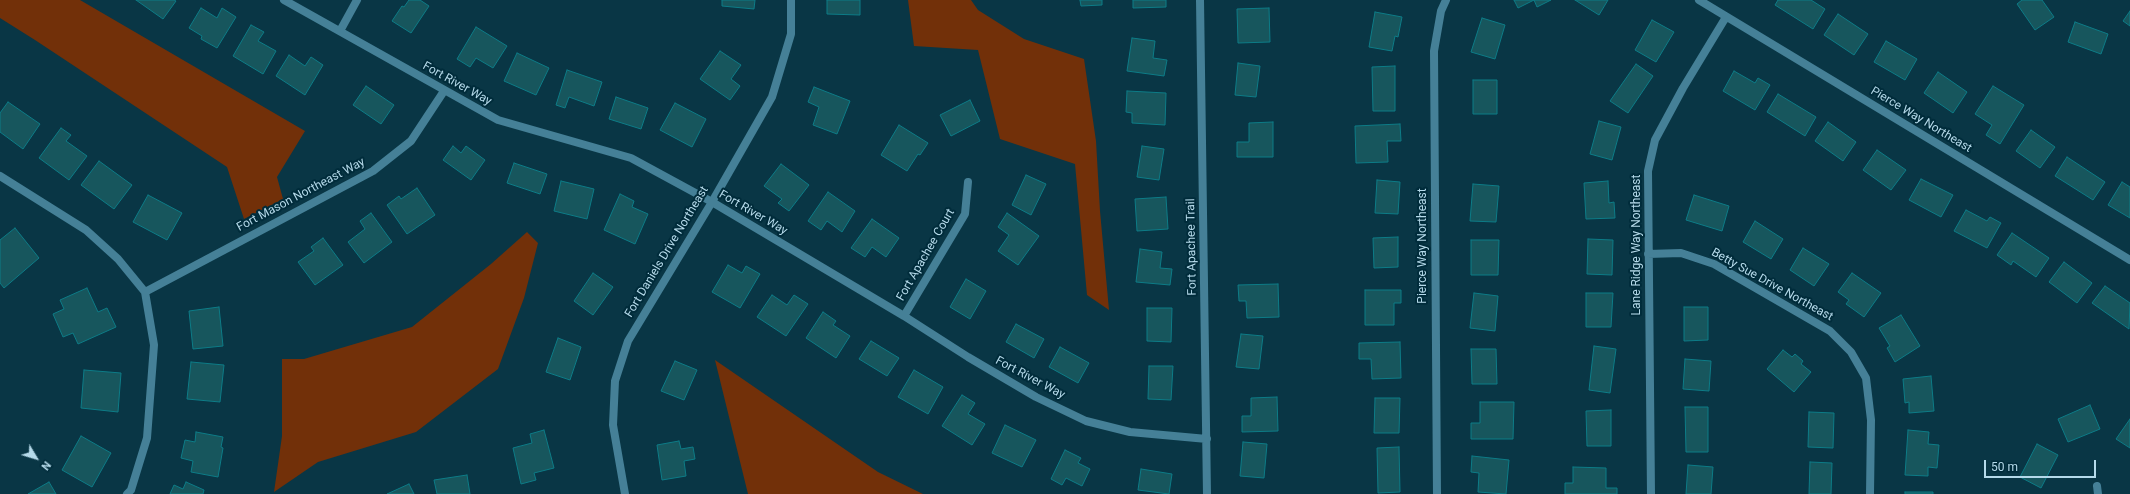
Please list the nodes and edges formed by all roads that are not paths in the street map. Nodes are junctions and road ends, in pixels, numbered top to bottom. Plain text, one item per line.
1 (284, 0) edge
2 (357, 0) edge
3 (792, 0) edge
4 (1200, 0) edge
5 (1446, 0) edge
6 (1699, 0) edge
7 (1726, 17) junction
8 (340, 31) junction
9 (444, 91) junction
10 (0, 176) edge
11 (968, 182) dead end
12 (712, 202) junction
13 (1648, 254) junction
14 (2130, 260) edge
15 (145, 292) junction
16 (904, 316) junction
17 (1207, 439) junction
18 (127, 494) edge
19 (626, 494) edge
20 (1207, 494) edge
21 (1437, 494) edge
22 (1651, 494) edge
23 (1870, 494) edge

1 - 8 street, Fort River Way
2 - 8 street
3 - 12 street, Fort Daniels Drive Northeast
4 - 17 street, Fort Apachee Trail
5 - 21 street, Pierce Way Northeast
6 - 7 street, Pierce Way Northeast
7 - 13 street, Lane Ridge Way Northeast
7 - 14 street, Pierce Way Northeast
8 - 9 street, Fort River Way
9 - 12 street, Fort River Way
9 - 15 street, Fort Mason Northeast Way
10 - 15 street
11 - 16 street, Fort Apachee Court
12 - 16 street, Fort River Way
12 - 19 street, Fort Daniels Drive Northeast
13 - 22 street, Lane Ridge Way Northeast
13 - 23 street, Betty Sue Drive Northeast
15 - 18 street
16 - 17 street, Fort River Way
17 - 20 street, Fort Apachee Trail

